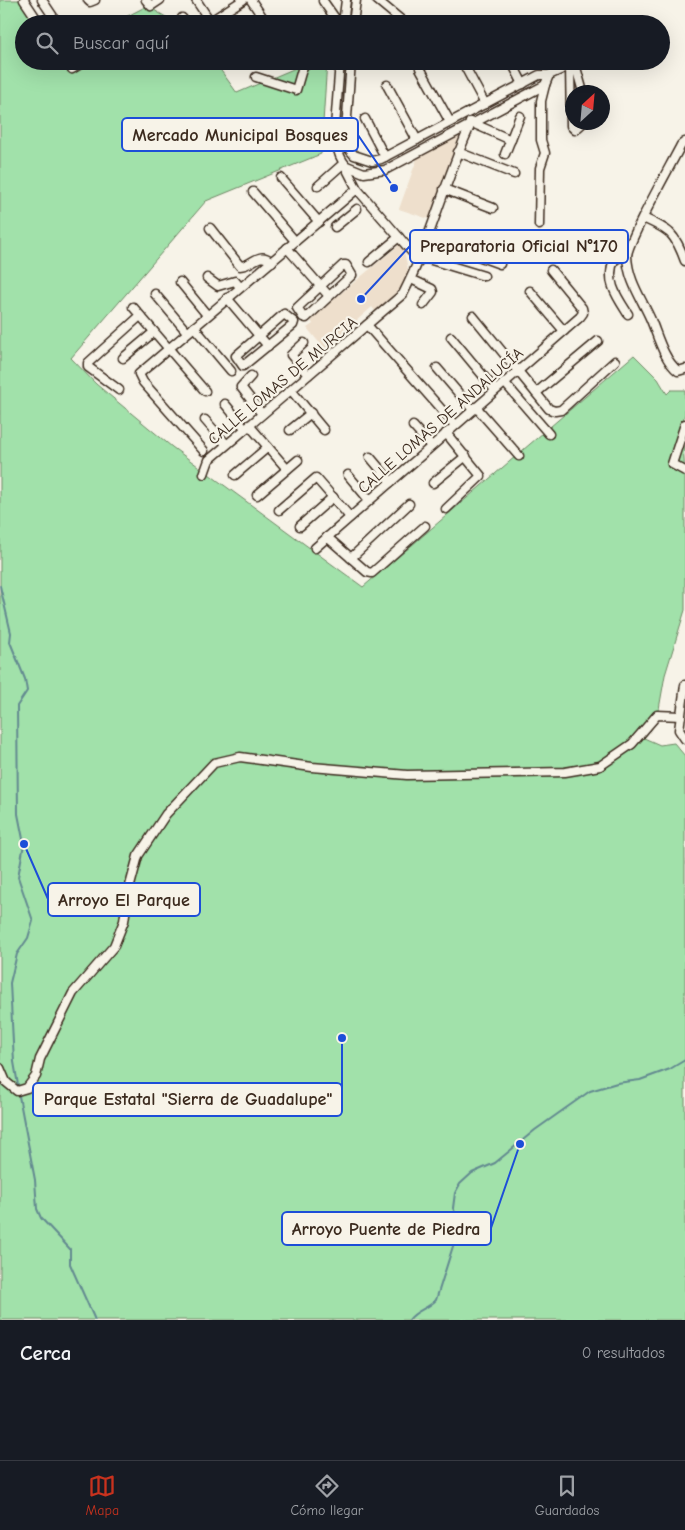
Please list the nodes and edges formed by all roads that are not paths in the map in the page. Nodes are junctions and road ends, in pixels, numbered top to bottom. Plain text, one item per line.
1 (24, 0) edge
2 (42, 0) edge
3 (88, 0) edge
4 (95, 0) edge
5 (160, 0) edge
6 (196, 0) edge
7 (243, 0) edge
8 (251, 0) edge
9 (377, 0) edge
10 (323, 1) edge
11 (345, 1) edge
12 (148, 3) edge
13 (232, 3) edge
14 (356, 3) edge
15 (34, 15) edge
16 (52, 15) edge
17 (204, 15) edge
18 (217, 15) edge
19 (261, 15) edge
20 (333, 15) edge
21 (344, 15) edge
22 (395, 15) edge
23 (302, 70) edge
24 (339, 70) edge
25 (350, 70) edge
26 (421, 70) edge
27 (467, 70) edge
28 (516, 70) edge
29 (561, 70) edge
30 (575, 70) edge
31 (577, 70) edge
32 (339, 74) junction
33 (549, 75) junction
34 (350, 76) junction
35 (256, 77) dead end
36 (387, 84) dead end
37 (523, 84) junction
38 (545, 84) junction
39 (573, 85) edge
40 (581, 85) edge
41 (485, 104) junction
42 (465, 114) junction
43 (520, 116) dead end
44 (365, 119) dead end
45 (450, 122) junction
46 (471, 124) junction
47 (417, 140) junction
48 (511, 140) junction
49 (685, 142) edge
50 (458, 152) junction
51 (506, 154) dead end
52 (385, 156) junction
53 (345, 164) junction
54 (514, 174) dead end
55 (281, 178) dead end
56 (318, 186) dead end
57 (357, 189) junction
58 (444, 189) junction
59 (253, 192) dead end
60 (493, 208) dead end
61 (357, 209) dead end
62 (332, 210) junction
63 (643, 218) junction
64 (342, 221) junction
65 (318, 222) junction
66 (539, 225) dead end
67 (335, 227) dead end
68 (210, 228) dead end
69 (426, 237) junction
70 (399, 238) junction
71 (295, 241) junction
72 (287, 248) junction
73 (627, 254) junction
74 (418, 259) junction
75 (272, 262) junction
76 (369, 262) dead end
77 (685, 262) edge
78 (500, 264) dead end
79 (551, 270) dead end
80 (484, 276) dead end
81 (207, 278) dead end
82 (411, 280) junction
83 (180, 282) dead end
84 (320, 286) junction
85 (240, 287) junction
86 (530, 291) dead end
87 (156, 294) dead end
88 (329, 296) junction
89 (227, 298) junction
90 (423, 305) dead end
91 (133, 308) dead end
92 (628, 314) dead end
93 (207, 315) junction
94 (140, 316) junction
95 (473, 316) dead end
96 (367, 326) junction
97 (191, 329) junction
98 (564, 330) junction
99 (154, 332) junction
100 (260, 336) junction
101 (451, 337) dead end
102 (598, 341) dead end
103 (304, 343) dead end
104 (268, 346) junction
105 (168, 348) junction
106 (123, 358) dead end
107 (615, 361) dead end
108 (437, 368) dead end
109 (517, 370) junction
110 (681, 370) edge
111 (231, 371) dead end
112 (251, 376) dead end
113 (308, 376) junction
114 (504, 382) junction
115 (119, 390) dead end
116 (291, 390) junction
117 (495, 390) junction
118 (205, 391) dead end
119 (536, 393) junction
120 (225, 404) dead end
121 (475, 408) junction
122 (311, 413) junction
123 (262, 414) junction
124 (205, 420) dead end
125 (685, 424) edge
126 (456, 425) junction
127 (247, 426) junction
128 (413, 426) dead end
129 (290, 430) dead end
130 (324, 430) dead end
131 (446, 434) junction
132 (549, 434) dead end
133 (226, 444) junction
134 (431, 446) junction
135 (268, 447) junction
136 (204, 450) dead end
137 (466, 456) junction
138 (519, 456) dead end
139 (370, 457) dead end
140 (298, 460) dead end
141 (287, 469) junction
142 (685, 471) edge
143 (204, 474) dead end
144 (348, 474) dead end
145 (235, 475) dead end
146 (391, 482) junction
147 (433, 483) dead end
148 (257, 495) dead end
149 (333, 497) junction
150 (370, 500) junction
151 (409, 504) dead end
152 (446, 509) dead end
153 (279, 510) dead end
154 (350, 517) junction
155 (300, 526) dead end
156 (425, 526) dead end
157 (327, 538) junction
158 (315, 548) dead end
159 (351, 558) junction
160 (685, 685) edge
161 (681, 716) junction
162 (685, 737) edge
163 (0, 1068) edge

1 - 15 street
2 - 16 street
3 - 4 street
5 - 12 street
6 - 17 street
7 - 13 street
8 - 19 street
9 - 22 street
10 - 20 street
11 - 14 street
11 - 21 street
13 - 18 street
23 - 35 street
24 - 32 street
25 - 34 street
26 - 45 street
27 - 41 street
28 - 37 street
29 - 33 street
30 - 39 street
31 - 40 street
32 - 34 street
32 - 53 street
33 - 37 street
33 - 38 street
34 - 52 street
36 - 47 street
37 - 41 street
38 - 46 street
38 - 66 street
41 - 42 street
42 - 45 street
42 - 46 street
43 - 48 street
44 - 52 street
45 - 47 street
46 - 48 street
46 - 50 street, CALLE LOMAS DE MURCIA
46 - 53 street
47 - 52 street
48 - 51 street
49 - 63 street
50 - 54 street
50 - 58 street, CALLE LOMAS DE MURCIA
53 - 56 street
53 - 57 street
55 - 65 street
57 - 62 street
57 - 70 street
58 - 60 street
58 - 69 street, CALLE LOMAS DE MURCIA
59 - 71 street
61 - 64 street
62 - 64 street
62 - 65 street
63 - 73 street
63 - 77 street
64 - 67 street
65 - 71 street
68 - 75 street
69 - 74 street, CALLE LOMAS DE MURCIA
69 - 78 street
70 - 74 street
70 - 76 street
71 - 72 street
72 - 75 street
72 - 84 street
73 - 92 street
73 - 110 street
74 - 80 street
74 - 82 street, CALLE LOMAS DE MURCIA
75 - 85 street
79 - 98 street, CALLE LOMAS DE ANDALUCÍA
81 - 85 street
82 - 90 street
82 - 96 street, CALLE LOMAS DE MURCIA
83 - 93 street
84 - 88 street
84 - 88 street
84 - 88 street
85 - 89 street
86 - 98 street
87 - 97 street
89 - 93 street
89 - 100 street
91 - 94 street
93 - 97 street
94 - 99 street
94 - 115 street
95 - 109 street
96 - 113 street, CALLE LOMAS DE MURCIA
96 - 126 street
97 - 105 street
97 - 111 street
98 - 109 street, CALLE LOMAS DE ANDALUCÍA
99 - 105 street
99 - 106 street
100 - 104 street
100 - 104 street
100 - 104 street
101 - 117 street
102 - 119 street
103 - 113 street
105 - 118 street
105 - 136 street
107 - 119 street
108 - 121 street
109 - 114 street, CALLE LOMAS DE ANDALUCÍA
109 - 119 street
112 - 123 street
113 - 116 street, CALLE LOMAS DE MURCIA
114 - 117 street, CALLE LOMAS DE ANDALUCÍA
114 - 132 street
116 - 122 street
116 - 123 street, CALLE LOMAS DE MURCIA
117 - 121 street, CALLE LOMAS DE ANDALUCÍA
120 - 127 street
121 - 126 street, CALLE LOMAS DE ANDALUCÍA
121 - 138 street
122 - 129 street
122 - 130 street
123 - 127 street, CALLE LOMAS DE MURCIA
124 - 133 street
125 - 142 street
126 - 131 street, CALLE LOMAS DE ANDALUCÍA
127 - 133 street, CALLE LOMAS DE MURCIA
127 - 135 street
128 - 134 street
131 - 134 street, CALLE LOMAS DE ANDALUCÍA
131 - 137 street
133 - 143 street, CALLE LOMAS DE MURCIA
134 - 146 street, CALLE LOMAS DE ANDALUCÍA
135 - 141 street
135 - 145 street
137 - 147 street
137 - 152 street
139 - 146 street
140 - 141 street
141 - 148 street
144 - 150 street
146 - 150 street, CALLE LOMAS DE ANDALUCÍA
149 - 153 street
149 - 154 street
149 - 155 street
150 - 154 street, CALLE LOMAS DE ANDALUCÍA
151 - 159 street
154 - 157 street, CALLE LOMAS DE ANDALUCÍA
156 - 159 street
157 - 158 street, CALLE LOMAS DE ANDALUCÍA
157 - 159 street
160 - 161 street
161 - 162 street
161 - 163 street

